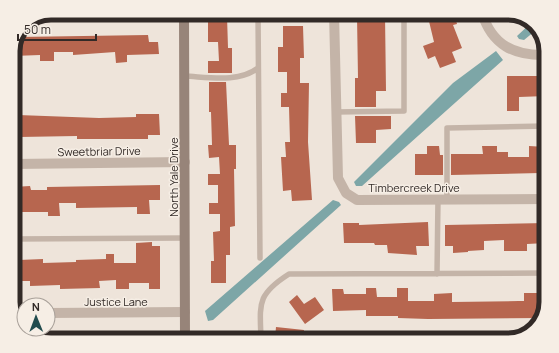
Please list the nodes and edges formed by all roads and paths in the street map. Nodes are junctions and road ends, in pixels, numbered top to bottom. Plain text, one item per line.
1 (184, 20) edge
2 (258, 20) edge
3 (334, 20) edge
4 (404, 20) edge
5 (484, 20) edge
6 (539, 55) edge
7 (258, 68) junction
8 (184, 76) junction
9 (336, 112) junction
10 (539, 126) edge
11 (184, 162) junction
12 (20, 164) edge
13 (442, 199) junction
14 (539, 199) edge
15 (185, 238) junction
16 (20, 239) edge
17 (260, 258) dead end
18 (539, 273) edge
19 (437, 274) junction
20 (185, 312) junction
21 (56, 313) edge
22 (185, 333) edge
23 (261, 333) edge

1 - 8 street, North Yale Drive
2 - 7 lane
3 - 9 street, Timbercreek Drive
4 - 9 lane
5 - 6 street
7 - 8 lane
7 - 17 lane
8 - 11 street, North Yale Drive
9 - 13 street, Timbercreek Drive
10 - 13 lane
11 - 12 street, Sweetbriar Drive
11 - 15 street, North Yale Drive
13 - 14 street, Timbercreek Drive
13 - 19 lane
15 - 16 lane
15 - 20 street, North Yale Drive
18 - 19 lane
19 - 23 lane
20 - 21 street, Justice Lane
20 - 22 street, North Yale Drive

